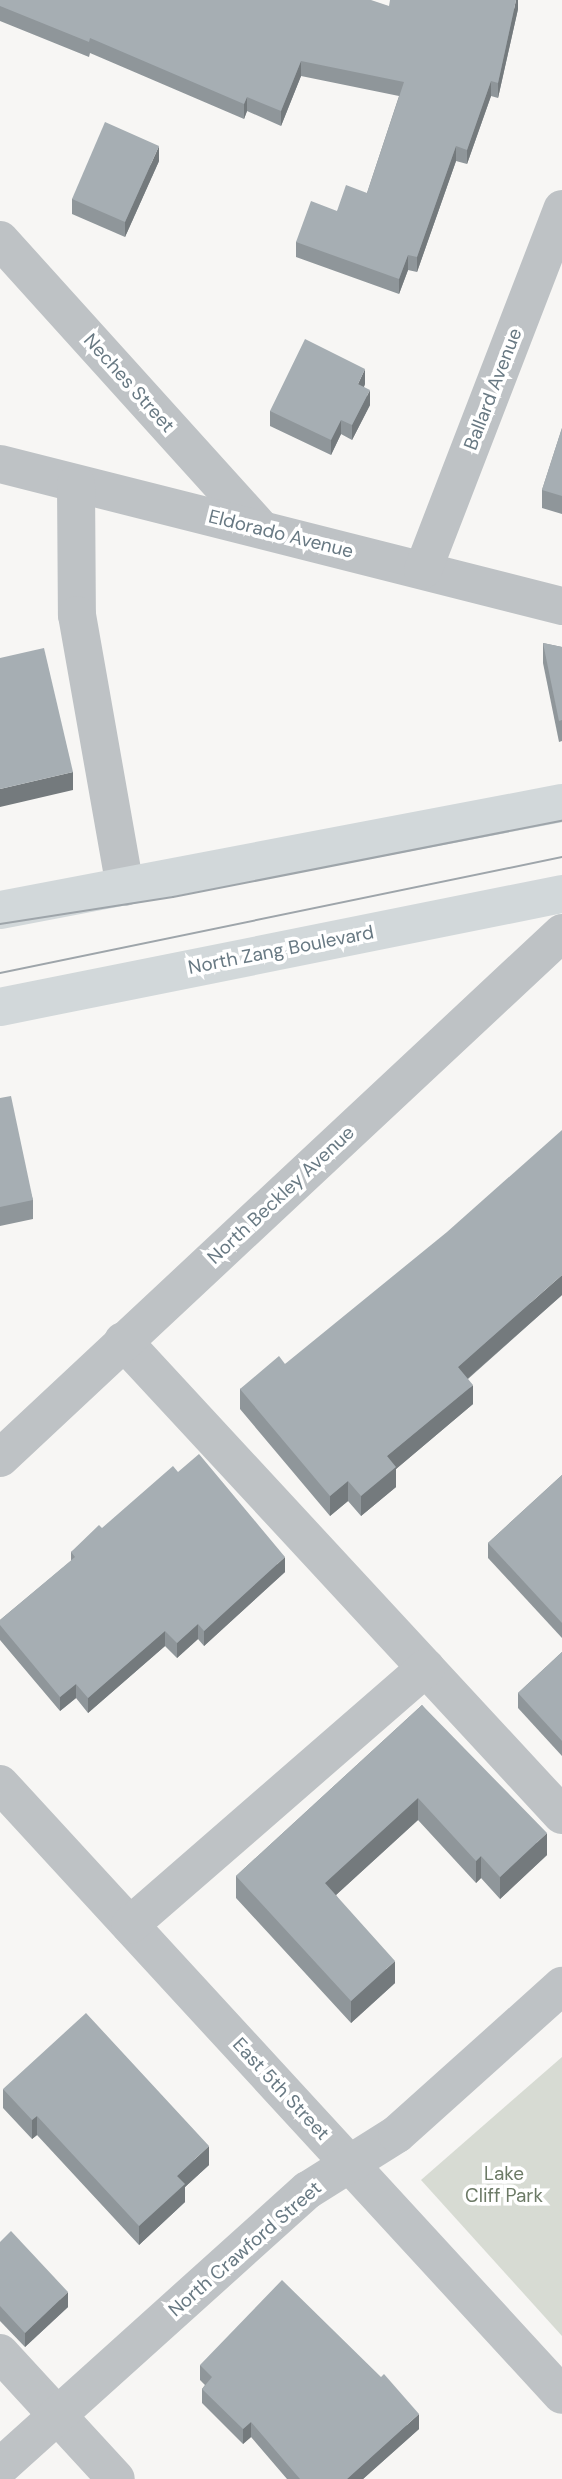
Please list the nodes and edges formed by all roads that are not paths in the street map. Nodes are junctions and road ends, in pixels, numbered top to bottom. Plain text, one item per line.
1 (562, 209) edge
2 (0, 240) edge
3 (0, 464) edge
4 (76, 484) junction
5 (259, 527) junction
6 (423, 570) junction
7 (562, 607) edge
8 (562, 803) edge
9 (125, 887) junction
10 (562, 894) edge
11 (0, 910) edge
12 (562, 933) edge
13 (0, 1007) edge
14 (123, 1340) junction
15 (6, 1439) edge
16 (426, 1668) junction
17 (0, 1784) edge
18 (562, 1815) edge
19 (130, 1925) junction
20 (562, 1986) edge
21 (351, 2165) junction
22 (0, 2353) edge
23 (562, 2395) edge
24 (59, 2416) junction
25 (0, 2468) edge
26 (116, 2479) edge

1 - 6 street, Ballard Avenue
2 - 5 street, Neches Street
3 - 4 street, Eldorado Avenue
4 - 5 street, Eldorado Avenue
4 - 9 street
5 - 6 street, Eldorado Avenue
6 - 7 street, Eldorado Avenue
8 - 9 main road
9 - 11 main road
10 - 13 main road, North Zang Boulevard
12 - 14 street, North Beckley Avenue
14 - 15 street, North Beckley Avenue
14 - 16 street
16 - 18 street
16 - 19 street
17 - 19 street, East 5th Street
19 - 21 street, East 5th Street
20 - 21 street, North Crawford Street
21 - 23 street, East 5th Street
21 - 24 street, North Crawford Street
22 - 24 street
24 - 25 street, North Crawford Street
24 - 26 street

